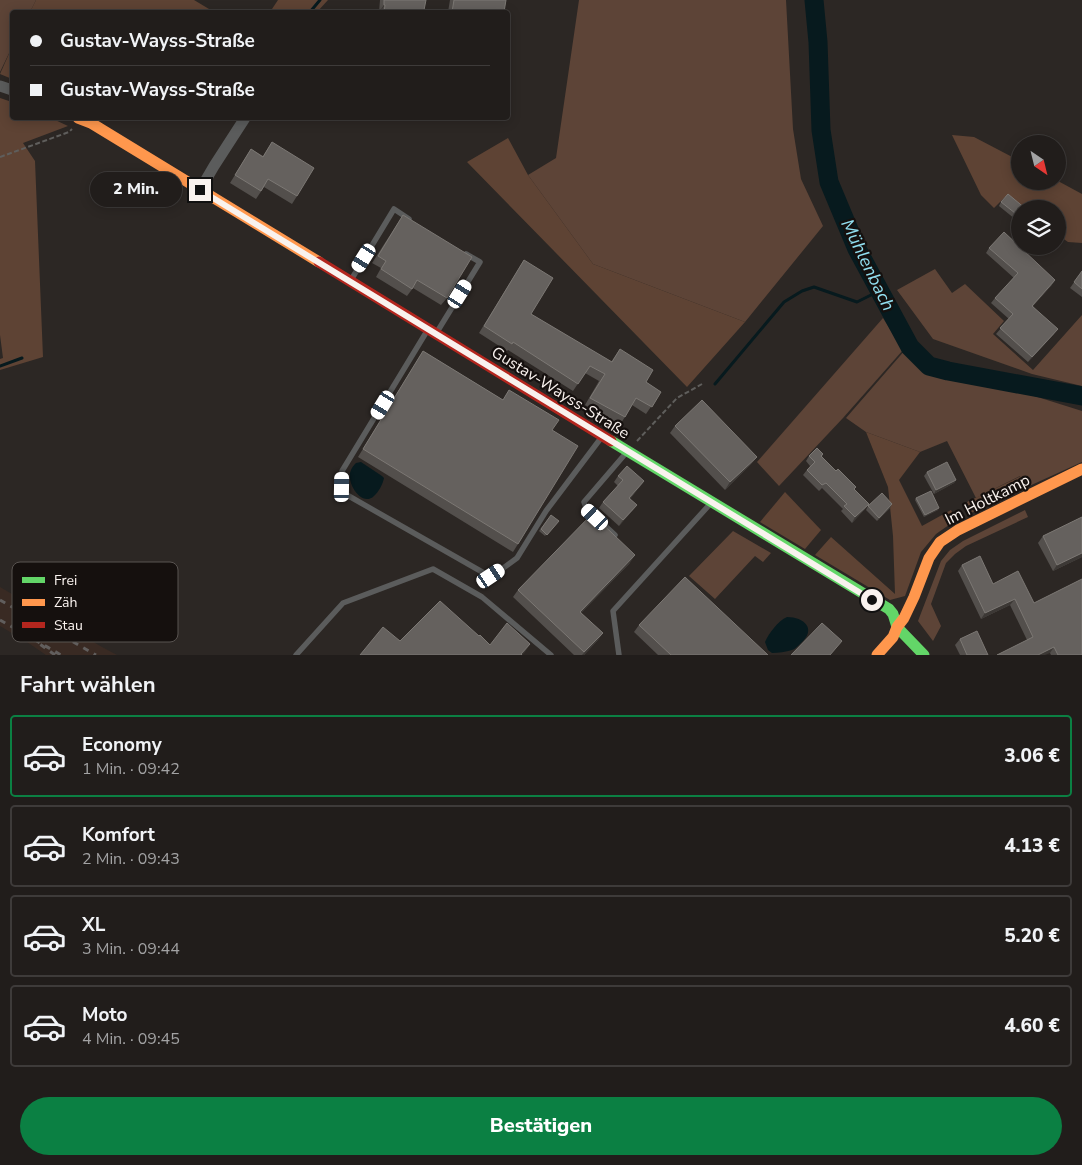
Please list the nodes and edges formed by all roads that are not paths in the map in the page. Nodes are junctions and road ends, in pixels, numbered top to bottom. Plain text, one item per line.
1 (84, 120) edge
2 (244, 120) edge
3 (200, 190) junction
4 (418, 224) edge
5 (464, 252) edge
6 (350, 281) junction
7 (432, 332) junction
8 (602, 436) junction
9 (627, 451) junction
10 (1082, 469) edge
11 (711, 503) junction
12 (615, 536) edge
13 (897, 627) junction
14 (296, 655) edge
15 (552, 655) edge
16 (619, 655) edge
17 (876, 655) edge
18 (924, 655) edge

1 - 3 street, Gustav-Wayss-Straße
2 - 3 street
3 - 6 street, Gustav-Wayss-Straße
4 - 6 lane
5 - 7 lane
6 - 7 street, Gustav-Wayss-Straße
7 - 8 street, Gustav-Wayss-Straße
7 - 8 lane
8 - 9 street, Gustav-Wayss-Straße
9 - 11 street, Gustav-Wayss-Straße
9 - 12 lane
10 - 13 street, Im Holtkamp
11 - 13 street, Gustav-Wayss-Straße
11 - 16 lane
13 - 17 street, Im Holtkamp
13 - 18 street, Gustav-Wayss-Straße
14 - 15 lane

